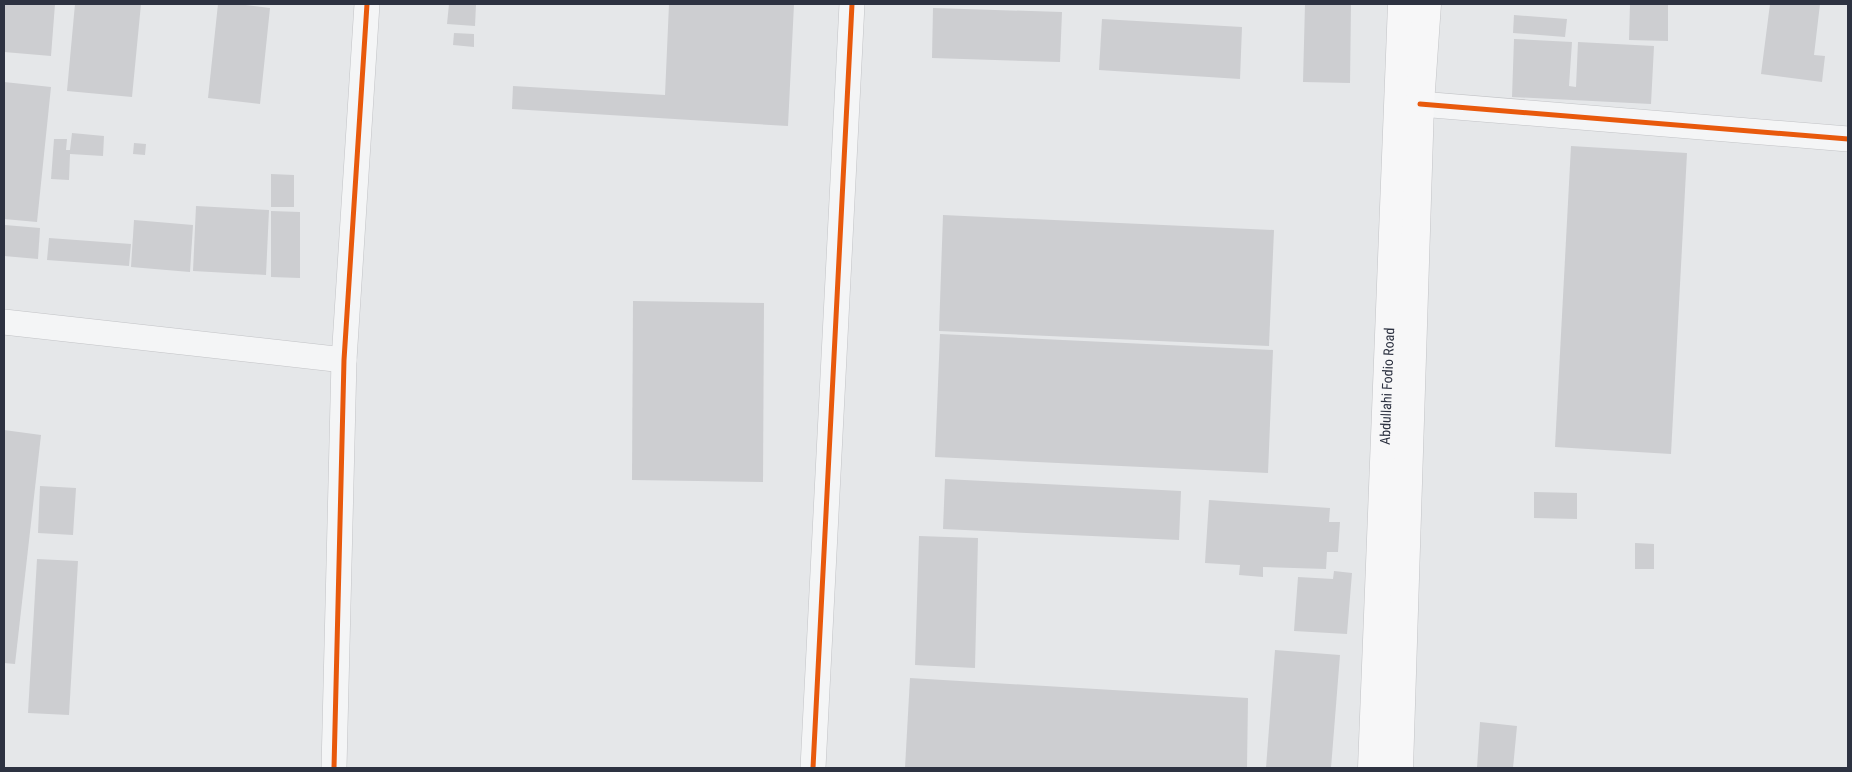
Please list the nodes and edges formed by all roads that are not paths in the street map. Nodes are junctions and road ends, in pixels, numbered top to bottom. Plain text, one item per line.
1 (367, 4) edge
2 (852, 4) edge
3 (1402, 4) edge
4 (1427, 4) edge
5 (1420, 104) junction
6 (1848, 139) edge
7 (4, 322) edge
8 (344, 360) junction
9 (334, 768) edge
10 (813, 768) edge
11 (1372, 768) edge
12 (1399, 768) edge

1 - 8 street
2 - 10 street
3 - 11 main road, Abdullahi Fodio Road
4 - 5 main road, Abdullahi Fodio Road
5 - 6 street
5 - 12 main road, Abdullahi Fodio Road
7 - 8 street
8 - 9 street

